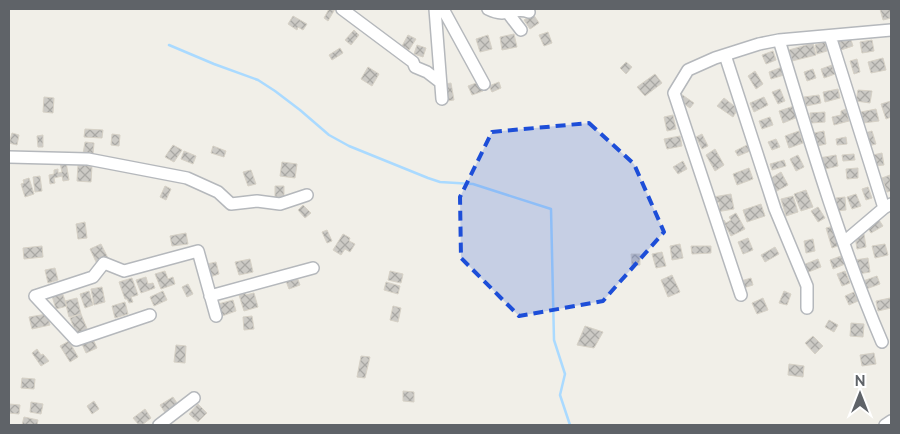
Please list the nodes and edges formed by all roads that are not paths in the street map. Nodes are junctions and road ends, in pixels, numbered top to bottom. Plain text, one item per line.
1 (342, 9) edge
2 (435, 9) edge
3 (443, 9) edge
4 (488, 9) edge
5 (529, 12) dead end
6 (508, 13) junction
7 (521, 30) dead end
8 (890, 33) edge
9 (830, 36) junction
10 (780, 40) junction
11 (726, 55) junction
12 (440, 82) junction
13 (484, 84) dead end
14 (442, 99) dead end
15 (9, 157) edge
16 (307, 195) dead end
17 (887, 206) edge
18 (844, 242) junction
19 (313, 268) dead end
20 (741, 295) dead end
21 (210, 296) junction
22 (807, 308) dead end
23 (150, 314) dead end
24 (216, 316) dead end
25 (882, 342) dead end
26 (194, 398) dead end
27 (891, 421) edge
28 (159, 425) edge
29 (885, 425) edge

1 - 12 street
2 - 12 street
3 - 13 street
4 - 6 street
5 - 6 street
6 - 7 street
8 - 9 street
9 - 10 street
9 - 17 street
10 - 11 street
10 - 18 street
11 - 20 street
11 - 22 street
12 - 14 street
15 - 16 street
17 - 18 street
18 - 25 street
19 - 21 street
21 - 23 street
21 - 24 street
26 - 28 street
27 - 29 street

